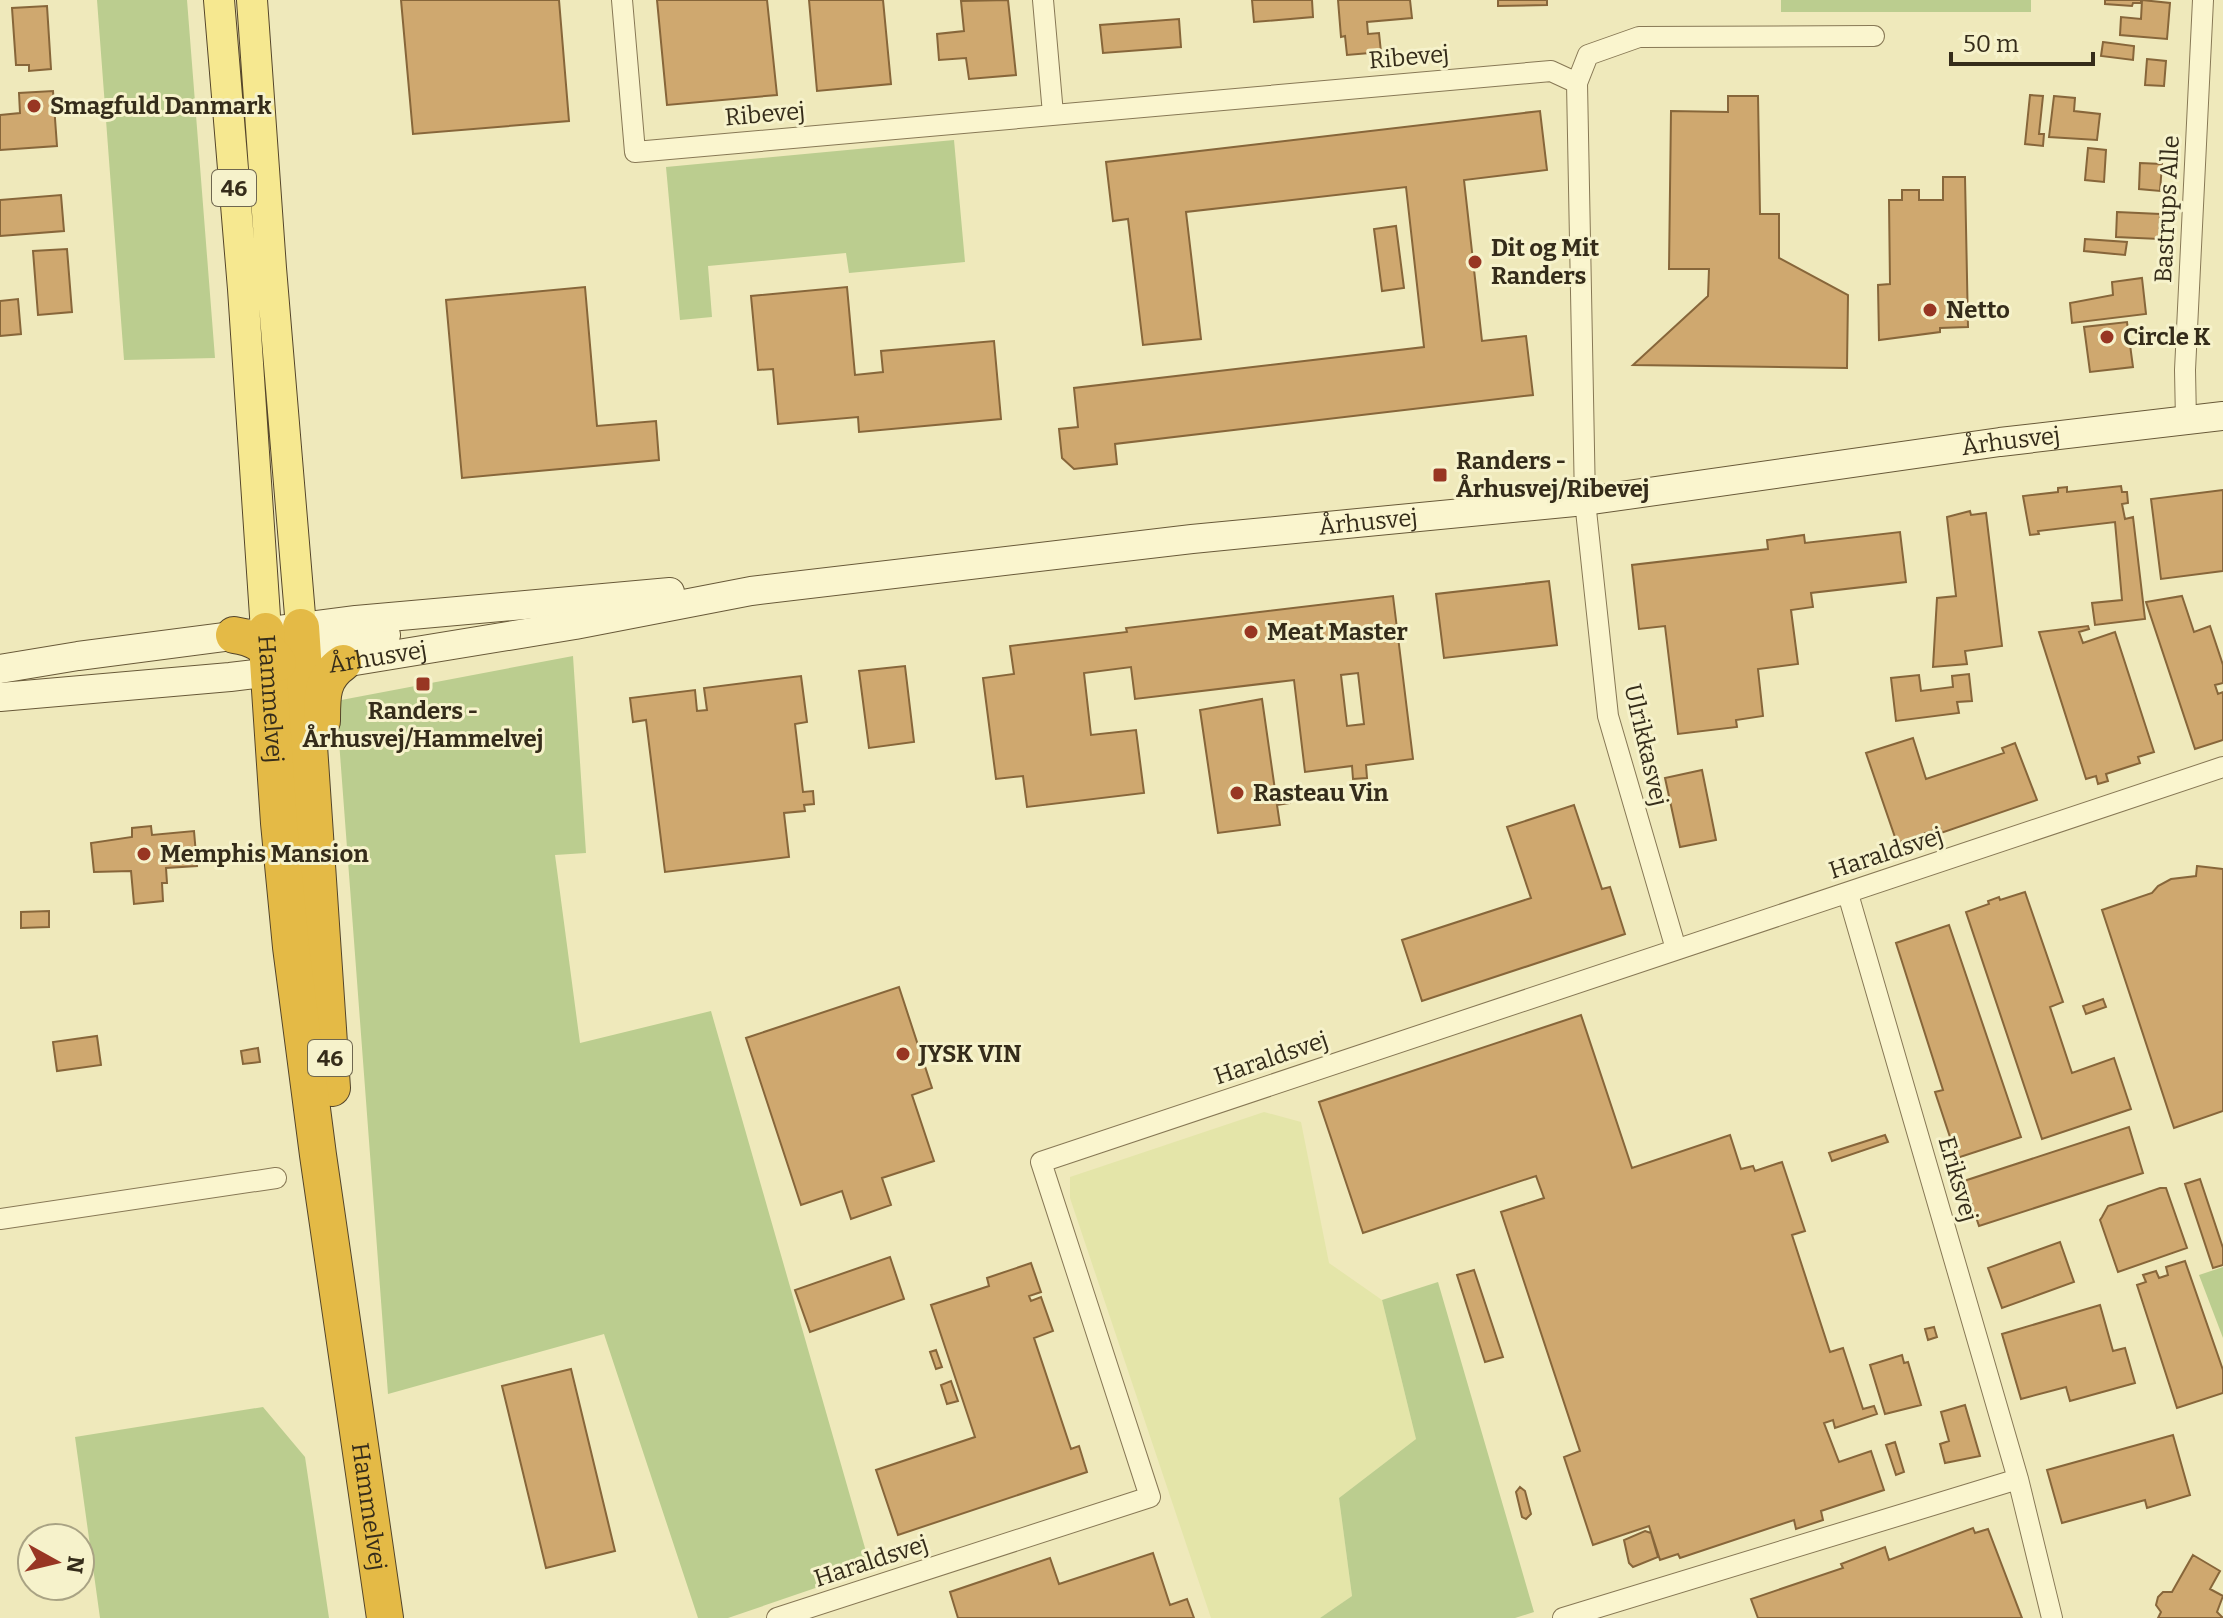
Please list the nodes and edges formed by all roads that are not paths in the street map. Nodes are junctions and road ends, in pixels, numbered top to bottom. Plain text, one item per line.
1 (219, 0) edge
2 (252, 0) edge
3 (622, 0) edge
4 (1043, 0) edge
5 (2203, 0) edge
6 (1874, 36) dead end
7 (1577, 83) junction
8 (1053, 114) junction
9 (2223, 416) edge
10 (2186, 421) junction
11 (1585, 501) junction
12 (751, 591) junction
13 (284, 650) junction
14 (0, 669) edge
15 (0, 695) edge
16 (2223, 767) edge
17 (1848, 894) junction
18 (1676, 949) junction
19 (276, 1178) dead end
20 (0, 1219) edge
21 (354, 1393) junction
22 (2018, 1479) junction
23 (385, 1618) edge
24 (777, 1618) edge
25 (1563, 1618) edge
26 (2052, 1618) edge

1 - 13 main road, Hammelvej / 46
2 - 13 main road, Hammelvej / 46
3 - 8 street, Ribevej
4 - 8 street
5 - 10 street, Bastrups Alle
6 - 7 street
7 - 8 street, Ribevej
7 - 11 street
9 - 10 main road, Århusvej
10 - 11 main road, Århusvej
11 - 12 main road, Århusvej
11 - 18 street, Ulrikkasvej
12 - 13 main road, Århusvej
12 - 13 main road, Århusvej
13 - 14 main road, Århusvej
13 - 15 main road
13 - 21 highway, Hammelvej / 46
13 - 21 highway, Hammelvej / 46
16 - 17 street, Haraldsvej
17 - 18 street, Haraldsvej
17 - 22 street, Eriksvej
18 - 24 street, Haraldsvej
19 - 20 street
21 - 23 highway, Hammelvej / 46
22 - 25 street
22 - 26 street, Eriksvej

